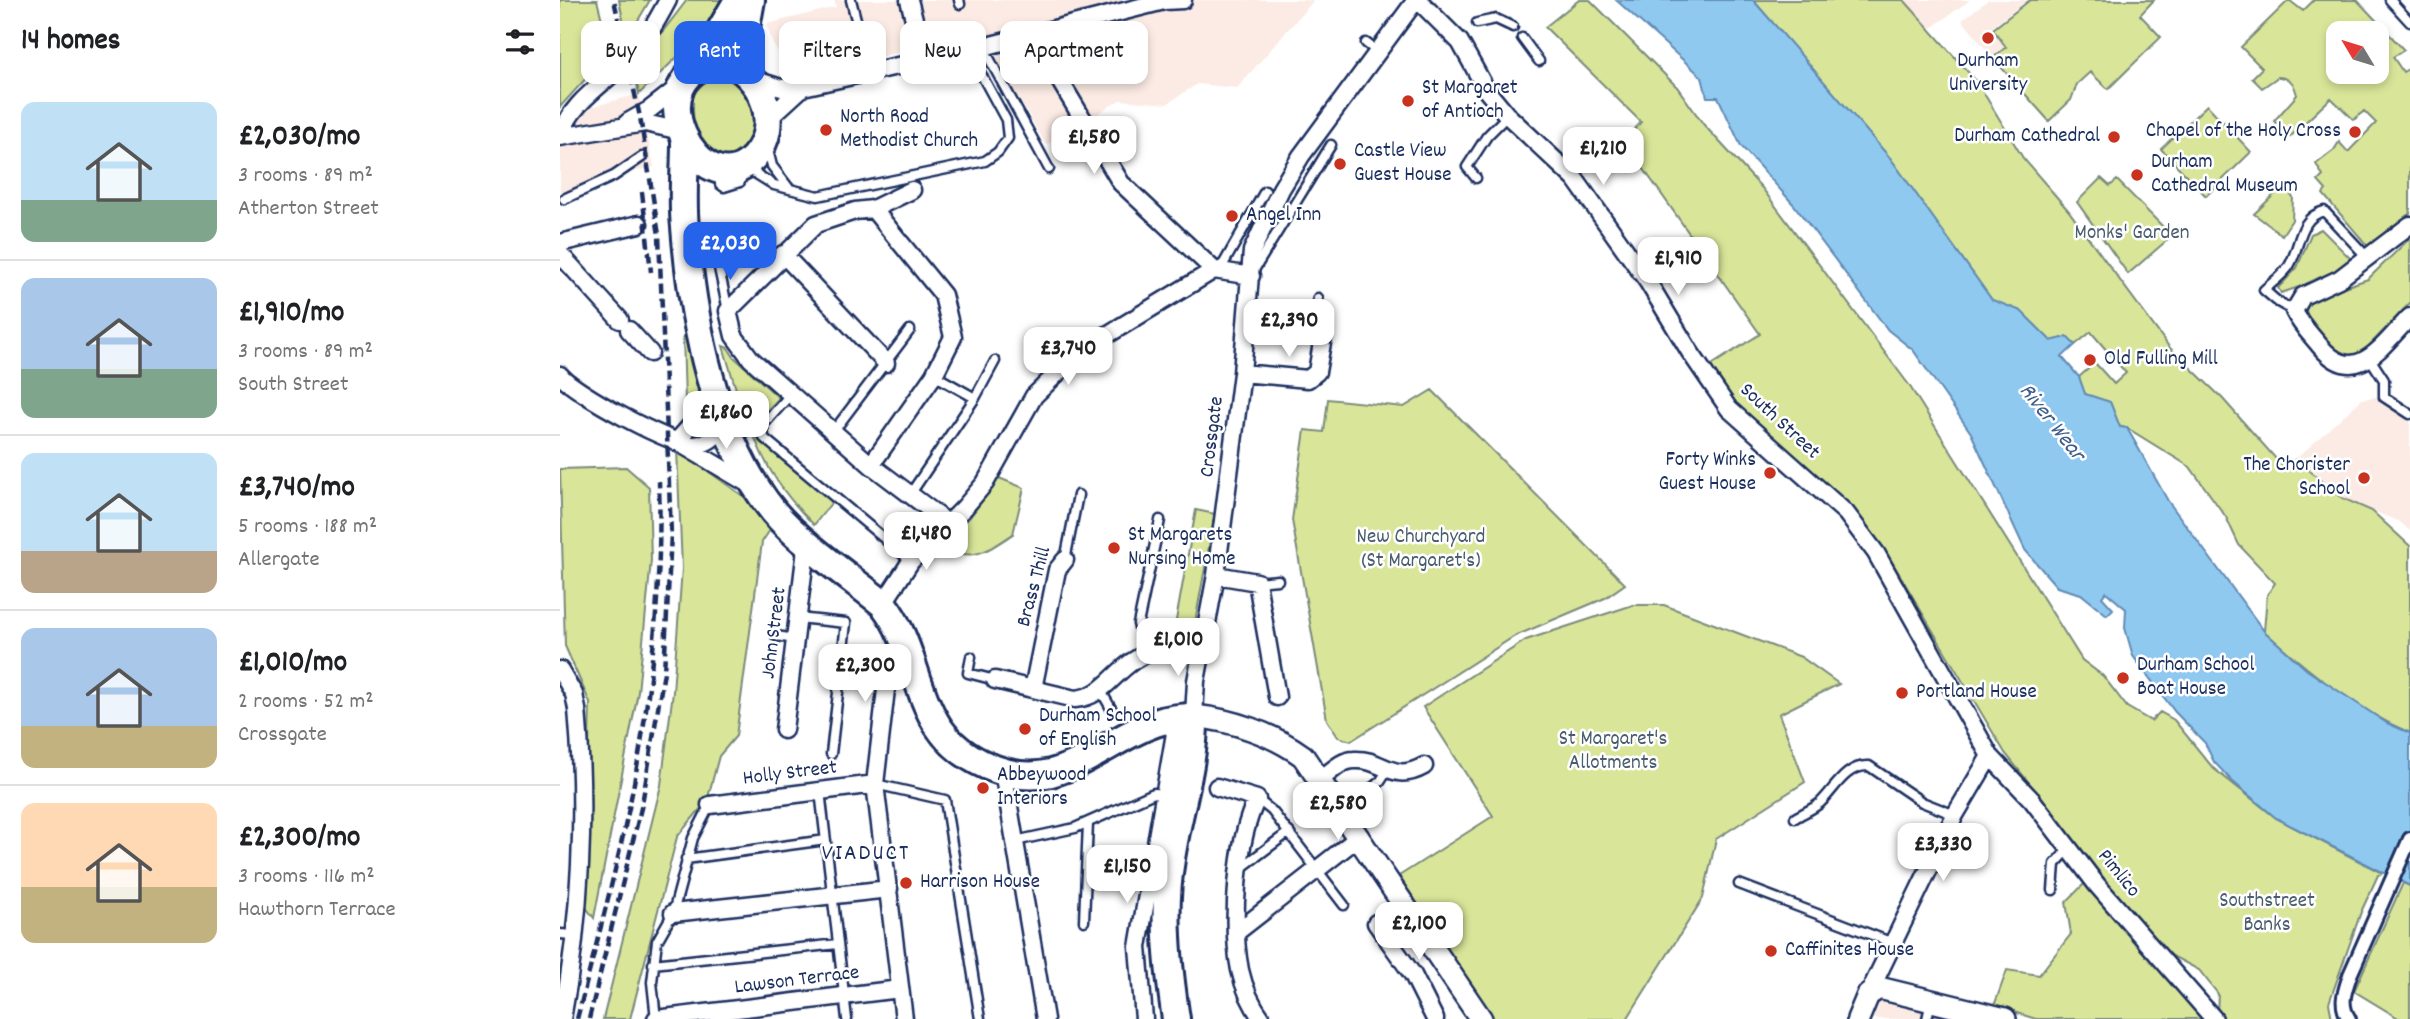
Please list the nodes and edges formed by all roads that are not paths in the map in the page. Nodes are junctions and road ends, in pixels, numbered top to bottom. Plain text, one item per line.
1 (668, 0) edge
2 (738, 0) edge
3 (751, 0) edge
4 (851, 0) edge
5 (909, 0) edge
6 (1183, 0) edge
7 (1417, 0) edge
8 (2390, 0) edge
9 (1159, 1) edge
10 (725, 21) edge
11 (747, 21) edge
12 (856, 21) edge
13 (914, 21) edge
14 (1082, 21) edge
15 (2410, 22) edge
16 (1477, 23) dead end
17 (1513, 27) dead end
18 (1522, 38) dead end
19 (1539, 61) dead end
20 (900, 66) edge
21 (986, 67) edge
22 (986, 74) edge
23 (765, 82) edge
24 (680, 84) edge
25 (687, 84) edge
26 (754, 84) edge
27 (1062, 84) edge
28 (803, 87) junction
29 (1508, 115) junction
30 (622, 125) junction
31 (766, 128) junction
32 (683, 136) junction
33 (561, 137) edge
34 (1331, 145) dead end
35 (642, 158) dead end
36 (731, 167) junction
37 (1049, 169) dead end
38 (1476, 178) dead end
39 (789, 188) junction
40 (912, 190) dead end
41 (1265, 191) dead end
42 (564, 199) dead end
43 (873, 209) junction
44 (685, 215) junction
45 (639, 224) dead end
46 (2410, 226) edge
47 (560, 243) edge
48 (714, 244) dead end
49 (560, 254) edge
50 (783, 254) junction
51 (2367, 257) junction
52 (1214, 271) junction
53 (1251, 275) junction
54 (1318, 298) dead end
55 (2294, 311) junction
56 (727, 312) junction
57 (2410, 317) edge
58 (910, 330) dead end
59 (1324, 331) joint
60 (650, 353) dead end
61 (2369, 357) junction
62 (995, 361) dead end
63 (886, 363) junction
64 (1242, 373) junction
65 (934, 375) junction
66 (561, 380) edge
67 (714, 389) junction
68 (790, 395) junction
69 (975, 398) junction
70 (2410, 414) edge
71 (727, 425) junction
72 (833, 432) junction
73 (676, 442) junction
74 (870, 465) junction
75 (757, 489) junction
76 (1078, 495) dead end
77 (909, 496) junction
78 (1160, 520) dead end
79 (949, 524) junction
80 (807, 541) junction
81 (1065, 560) joint
82 (911, 561) junction
83 (1216, 575) junction
84 (1278, 580) dead end
85 (1257, 582) junction
86 (883, 604) junction
87 (798, 618) junction
88 (776, 636) dead end
89 (795, 639) junction
90 (1202, 644) junction
91 (908, 653) junction
92 (971, 657) dead end
93 (1139, 657) junction
94 (560, 670) edge
95 (995, 680) joint
96 (1033, 689) junction
97 (1101, 691) junction
98 (1277, 697) dead end
99 (1112, 710) dead end
100 (1194, 716) junction
101 (1167, 720) junction
102 (784, 730) dead end
103 (831, 754) dead end
104 (1990, 756) junction
105 (1003, 771) junction
106 (1387, 771) junction
107 (1321, 779) junction
108 (875, 784) junction
109 (1217, 787) dead end
110 (1422, 787) dead end
111 (820, 791) junction
112 (1365, 793) dead end
113 (1166, 794) junction
114 (1257, 799) junction
115 (710, 804) joint
116 (1955, 815) junction
117 (1795, 818) dead end
118 (1088, 823) junction
119 (1289, 832) junction
120 (1360, 836) junction
121 (2410, 839) edge
122 (825, 840) junction
123 (1015, 841) junction
124 (2070, 848) junction
125 (686, 859) junction
126 (1241, 868) junction
127 (1317, 869) junction
128 (1739, 884) dead end
129 (889, 889) junction
130 (2053, 890) dead end
131 (832, 896) junction
132 (1344, 905) dead end
133 (673, 913) junction
134 (1084, 921) dead end
135 (1376, 923) dead end
136 (1237, 932) junction
137 (566, 935) edge
138 (1893, 943) junction
139 (838, 944) junction
140 (653, 964) junction
141 (900, 989) junction
142 (1868, 995) junction
143 (845, 997) junction
144 (1929, 1010) edge
145 (562, 1019) edge
146 (656, 1019) edge
147 (847, 1019) edge
148 (904, 1019) edge
149 (980, 1019) edge
150 (1045, 1019) edge
151 (1143, 1019) edge
152 (1176, 1019) edge
153 (1262, 1019) edge
154 (1435, 1019) edge
155 (1481, 1019) edge
156 (1858, 1019) edge
157 (2006, 1019) edge
158 (2214, 1019) edge
159 (2349, 1019) edge

1 - 33 street
2 - 10 highway
3 - 11 highway
4 - 12 lane
5 - 13 street
6 - 9 street
7 - 29 street, South Street
7 - 53 street, Crossgate
8 - 15 lane
9 - 14 street
16 - 17 lane
18 - 19 lane
20 - 28 street
21 - 37 lane
22 - 39 lane
23 - 28 street
24 - 30 street
25 - 32 highway
26 - 31 highway
27 - 52 street
28 - 31 street
29 - 38 lane
29 - 104 street, South Street
30 - 32 street
30 - 33 street
31 - 36 highway
31 - 39 lane
32 - 36 highway
32 - 44 highway
34 - 53 lane
35 - 42 lane
36 - 39 lane
36 - 44 highway
40 - 43 street
41 - 52 lane
43 - 50 street
43 - 65 street
44 - 67 highway
45 - 47 street
46 - 51 street
48 - 56 lane
49 - 60 street
50 - 56 street
50 - 63 street
51 - 55 street
51 - 55 lane
52 - 53 street
52 - 79 street
53 - 64 street, Crossgate
54 - 59 lane
55 - 61 street
56 - 68 street
57 - 61 street
58 - 63 lane
59 - 64 street
61 - 70 lane
62 - 69 lane
63 - 72 lane
64 - 83 street, Crossgate
65 - 69 lane
65 - 74 street
66 - 73 street
67 - 71 highway
67 - 73 street
68 - 72 street
68 - 82 lane
69 - 77 lane
71 - 73 street
71 - 75 highway
72 - 74 street
73 - 75 street
74 - 77 street
75 - 80 highway
76 - 81 lane, Brass Thill
77 - 79 street
78 - 93 lane
79 - 82 street
80 - 86 highway
80 - 87 street, John Street
81 - 96 street, Brass Thill
82 - 86 street
83 - 85 street
83 - 90 street, Crossgate
84 - 85 lane
85 - 98 street
86 - 91 highway
87 - 89 street, John Street
87 - 103 lane
88 - 89 lane
89 - 102 street, John Street
90 - 93 street
90 - 100 street, Crossgate
91 - 105 highway
91 - 108 street
92 - 95 lane
93 - 97 street
94 - 137 street
95 - 96 street
96 - 97 street
97 - 99 lane
100 - 101 highway
100 - 107 street
100 - 152 highway
101 - 105 highway
101 - 113 street
104 - 116 street
104 - 124 street, Pimlico
105 - 123 street
106 - 107 street
106 - 110 street
106 - 112 lane
107 - 120 street
108 - 111 street, Holly Street
108 - 129 street
108 - 149 lane
109 - 114 street
111 - 115 street, Holly Street
111 - 122 lane
113 - 118 lane
113 - 151 street
114 - 119 lane
114 - 126 street
115 - 125 lane
116 - 117 lane
116 - 138 street
118 - 123 lane
118 - 134 lane
119 - 126 lane
119 - 127 lane
120 - 127 street
120 - 155 street
121 - 159 street
122 - 125 lane
122 - 131 lane
123 - 150 street
124 - 130 lane
124 - 158 street, Pimlico
125 - 133 lane
126 - 136 street
127 - 132 lane
127 - 136 street
128 - 138 lane
129 - 131 street
129 - 141 street
131 - 133 street
131 - 139 lane
133 - 140 lane
135 - 154 street
136 - 153 street
137 - 145 street
138 - 142 street
139 - 140 lane
139 - 143 lane
140 - 146 lane
141 - 143 street, Lawson Terrace
141 - 148 street
142 - 144 street
142 - 156 street
143 - 146 street, Lawson Terrace
143 - 147 lane
144 - 157 street

